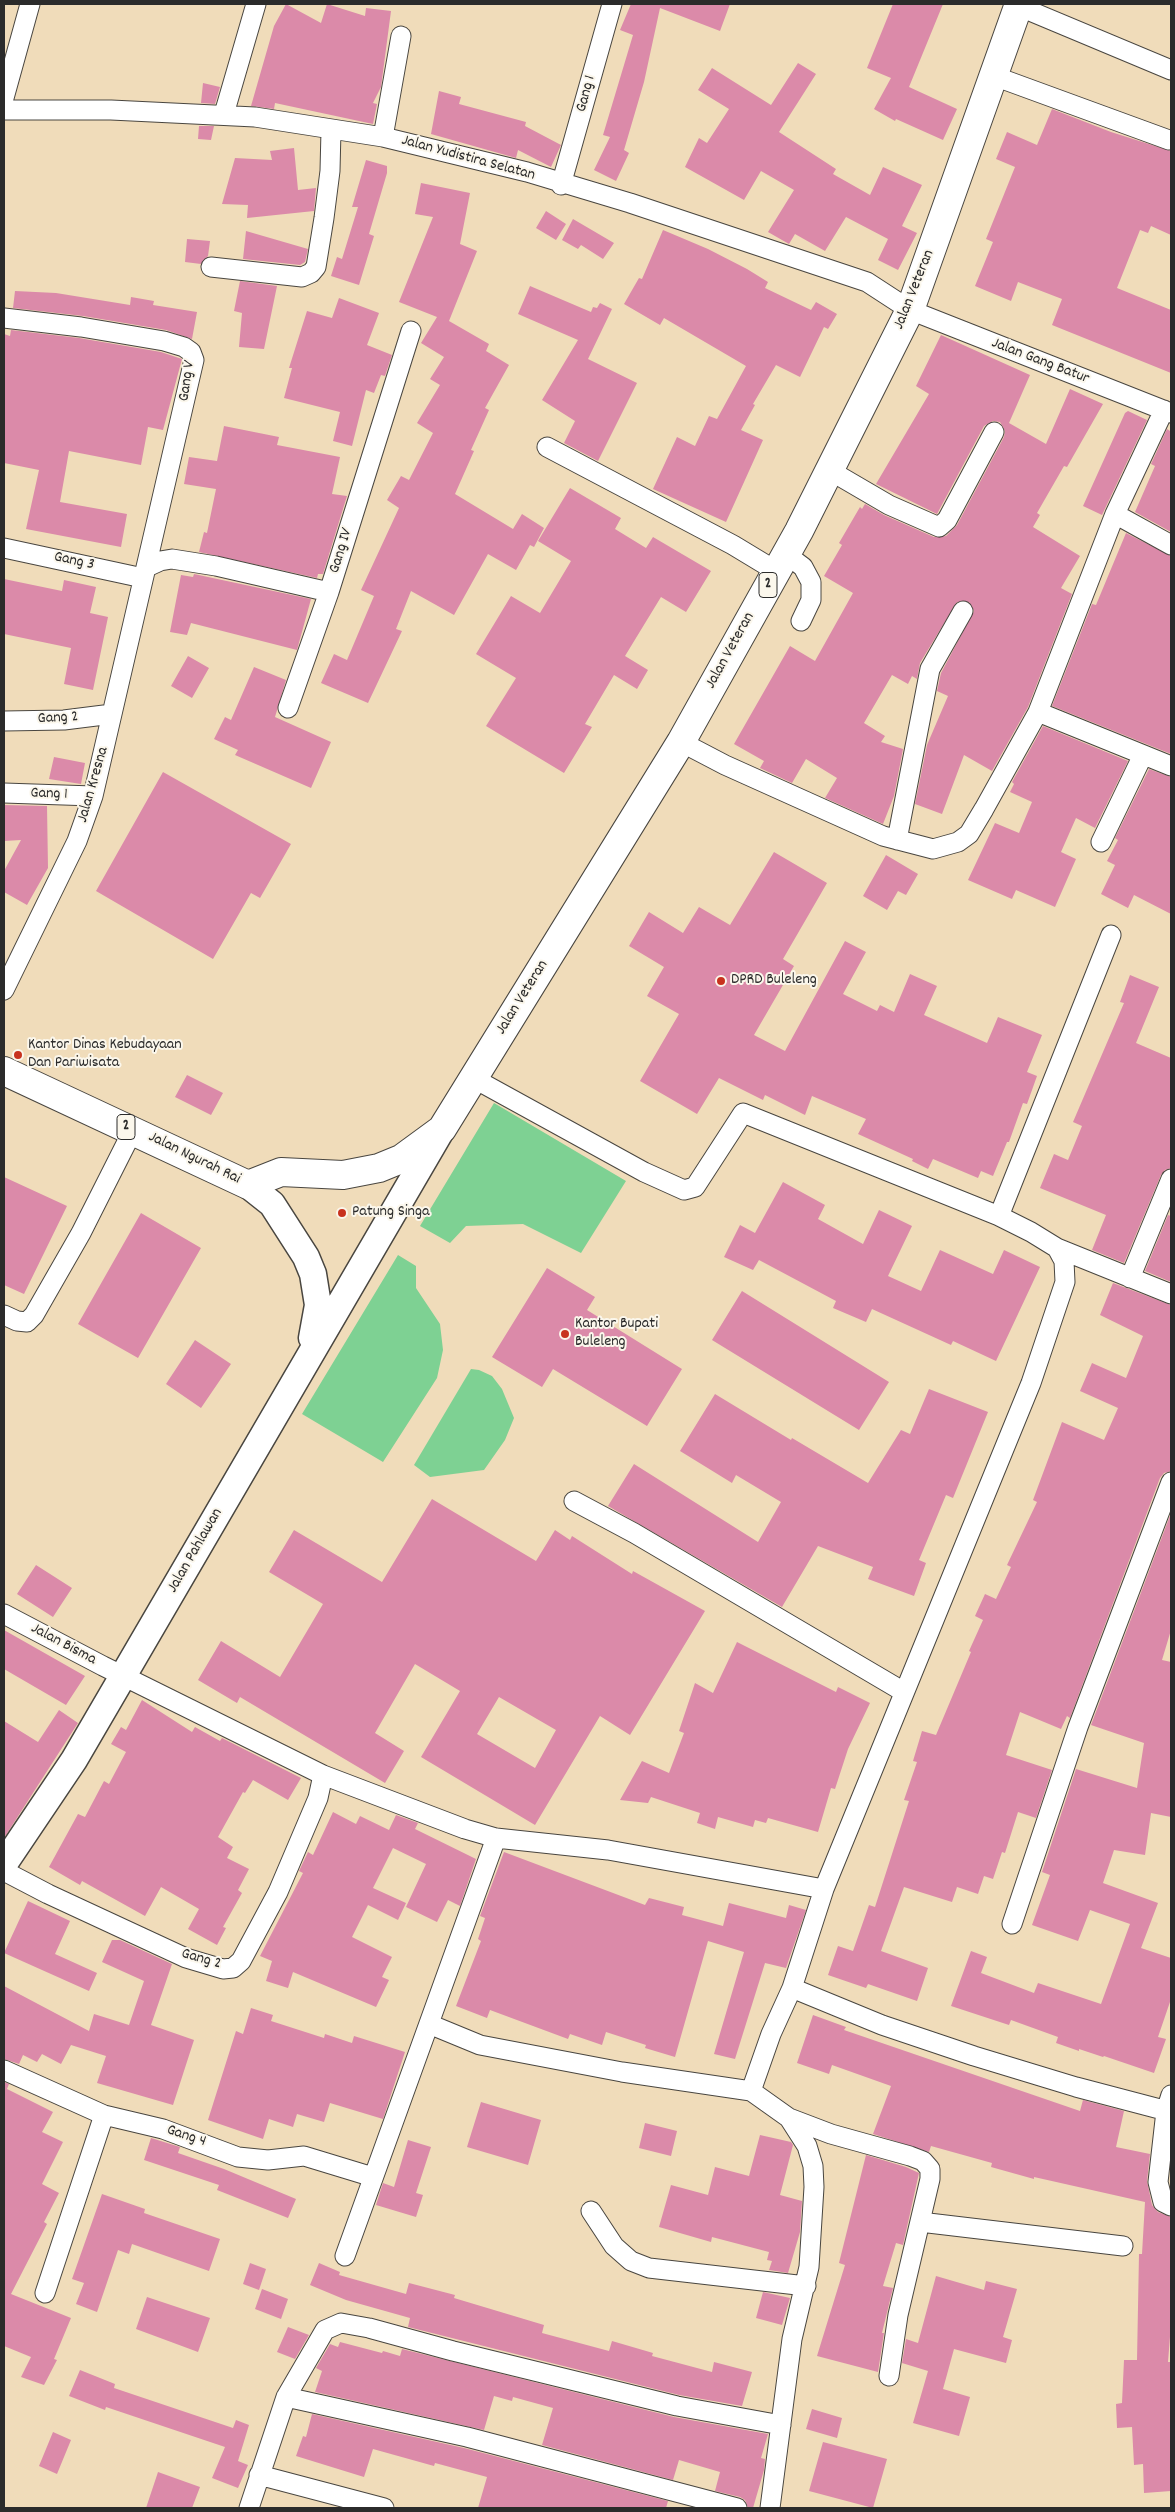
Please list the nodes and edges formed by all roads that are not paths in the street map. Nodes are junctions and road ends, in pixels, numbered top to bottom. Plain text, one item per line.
1 (30, 4) edge
2 (256, 4) edge
3 (612, 4) edge
4 (1018, 5) edge
5 (401, 36) dead end
6 (1171, 70) edge
7 (994, 76) junction
8 (4, 98) edge
9 (4, 110) edge
10 (224, 114) junction
11 (331, 130) junction
12 (383, 137) junction
13 (1169, 140) dead end
14 (562, 185) junction
15 (211, 267) dead end
16 (910, 310) junction
17 (4, 318) edge
18 (411, 331) dead end
19 (1168, 411) edge
20 (994, 432) dead end
21 (547, 447) dead end
22 (829, 470) junction
23 (1115, 514) junction
24 (1171, 545) edge
25 (4, 548) edge
26 (781, 563) junction
27 (145, 572) junction
28 (329, 592) junction
29 (963, 610) dead end
30 (801, 621) dead end
31 (288, 708) dead end
32 (1038, 712) junction
33 (112, 714) junction
34 (4, 721) edge
35 (681, 742) junction
36 (1143, 756) junction
37 (1171, 766) edge
38 (4, 793) edge
39 (93, 796) junction
40 (898, 840) junction
41 (1101, 842) dead end
42 (1111, 935) dead end
43 (4, 990) edge
44 (4, 1071) edge
45 (473, 1078) junction
46 (442, 1129) junction
47 (133, 1130) junction
48 (1171, 1179) edge
49 (248, 1185) junction
50 (999, 1216) junction
51 (380, 1233) joint
52 (1057, 1248) junction
53 (1130, 1278) junction
54 (1171, 1294) edge
55 (4, 1315) edge
56 (305, 1363) junction
57 (1171, 1482) edge
58 (574, 1501) dead end
59 (4, 1614) edge
60 (122, 1676) junction
61 (904, 1692) junction
62 (323, 1775) junction
63 (496, 1838) junction
64 (4, 1864) edge
65 (4, 1870) edge
66 (824, 1889) junction
67 (1012, 1924) dead end
68 (792, 1988) junction
69 (428, 2024) junction
70 (4, 2070) edge
71 (750, 2091) junction
72 (1169, 2106) edge
73 (104, 2115) junction
74 (789, 2118) junction
75 (373, 2177) junction
76 (1171, 2206) edge
77 (591, 2211) dead end
78 (920, 2222) junction
79 (1124, 2246) dead end
80 (345, 2256) dead end
81 (806, 2286) junction
82 (45, 2293) dead end
83 (889, 2376) dead end
84 (286, 2397) junction
85 (780, 2425) junction
86 (259, 2475) junction
87 (249, 2508) edge
88 (384, 2508) edge
89 (737, 2508) edge
90 (770, 2508) edge

1 - 8 street
2 - 10 street
3 - 14 street, Gang 1
4 - 6 street
4 - 7 highway, Jalan Veteran / 2
5 - 12 street
7 - 13 street
7 - 16 highway, Jalan Veteran / 2
9 - 10 street, Jalan Yudistira Selatan
10 - 11 street, Jalan Yudistira Selatan
11 - 12 street, Jalan Yudistira Selatan
11 - 15 street
12 - 14 street, Jalan Yudistira Selatan
14 - 16 street, Jalan Yudistira Selatan
16 - 19 street, Jalan Gang Batur
16 - 22 highway, Jalan Veteran / 2
17 - 27 street, Gang V
18 - 28 street, Gang IV
19 - 23 street
20 - 22 street
21 - 26 street
22 - 26 highway, Jalan Veteran / 2
23 - 24 street
23 - 32 street
25 - 27 street, Gang 3
26 - 30 street
26 - 35 highway, Jalan Veteran / 2
27 - 28 street, Gang IV
27 - 33 street, Jalan Kresna
28 - 31 street
29 - 40 street
32 - 36 street
32 - 40 street
33 - 34 street, Gang 2
33 - 39 street, Jalan Kresna
35 - 40 street
35 - 45 highway, Jalan Veteran / 2
36 - 37 street
36 - 41 street
38 - 39 street, Gang 1
39 - 43 street, Jalan Kresna
42 - 50 street
44 - 47 highway, Jalan Ngurah Rai / 2
45 - 46 highway, Jalan Veteran / 2
45 - 50 street
46 - 49 highway, Jalan Ngurah Rai / 2
46 - 51 main road, Jalan Veteran
47 - 49 highway, Jalan Ngurah Rai / 2
47 - 55 street
48 - 53 street
49 - 56 main road, Jalan Ngurah Rai
50 - 52 street
51 - 56 main road, Jalan Pahlawan
52 - 53 street
52 - 61 street
53 - 54 street
56 - 60 main road, Jalan Pahlawan
57 - 67 street
58 - 61 street
59 - 60 street, Jalan Bisma
60 - 62 street, Jalan Bisma
60 - 64 main road, Jalan Pahlawan
61 - 66 street
62 - 63 street, Jalan Bisma
62 - 65 street, Gang 2
63 - 66 street, Jalan Bisma
63 - 69 street
66 - 68 street
68 - 71 street
68 - 72 street
69 - 71 street
69 - 75 street
70 - 73 street, Gang 4
71 - 74 street
72 - 76 street
73 - 75 street, Gang 4
73 - 82 street
74 - 78 street
74 - 81 street
75 - 80 street
77 - 81 street
78 - 79 street
78 - 83 street
81 - 85 street
84 - 85 street
84 - 86 street
84 - 89 street
85 - 90 street
86 - 87 street
86 - 88 street

